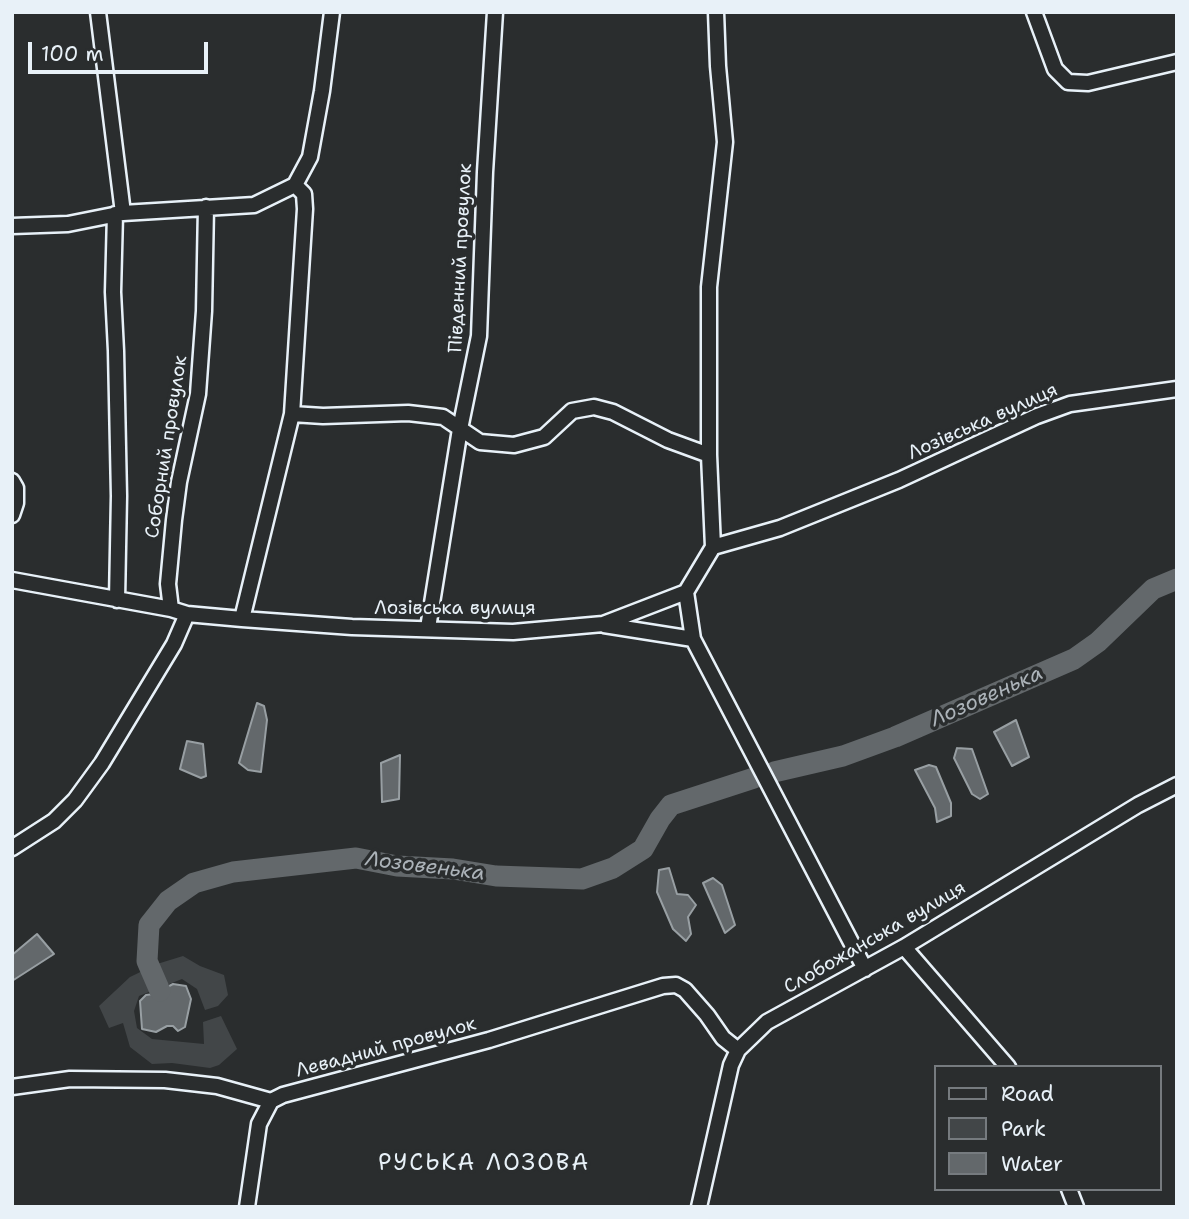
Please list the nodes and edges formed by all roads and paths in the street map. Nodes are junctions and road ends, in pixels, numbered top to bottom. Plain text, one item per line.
1 (99, 12) edge
2 (332, 12) edge
3 (495, 12) edge
4 (716, 12) edge
5 (1034, 12) edge
6 (1177, 62) edge
7 (295, 185) junction
8 (206, 208) junction
9 (119, 214) junction
10 (12, 226) edge
11 (1177, 389) edge
12 (292, 414) junction
13 (460, 429) junction
14 (709, 456) junction
15 (12, 481) edge
16 (12, 515) edge
17 (713, 547) junction
18 (12, 580) edge
19 (686, 592) junction
20 (117, 600) junction
21 (171, 609) junction
22 (187, 614) junction
23 (242, 619) junction
24 (603, 624) junction
25 (428, 628) junction
26 (693, 639) junction
27 (1177, 785) edge
28 (12, 848) edge
29 (904, 947) junction
30 (865, 969) junction
31 (738, 1050) junction
32 (1006, 1065) edge
33 (12, 1087) edge
34 (271, 1101) junction
35 (247, 1207) edge
36 (699, 1207) edge

1 - 9 street
2 - 7 street
3 - 13 street, Південний провулок
4 - 14 street
5 - 6 street
7 - 8 street
7 - 12 street
8 - 9 street
8 - 21 street, Соборний провулок
9 - 10 street
9 - 20 street
11 - 17 street, Лозівська вулиця
12 - 13 street
12 - 23 street
13 - 14 street
13 - 25 street, Південний провулок
14 - 17 street
15 - 16 street
17 - 19 street
18 - 20 street, Лозівська вулиця
19 - 24 street, Лозівська вулиця
19 - 26 street
20 - 21 street, Лозівська вулиця
21 - 22 street, Лозівська вулиця
22 - 23 street, Лозівська вулиця
22 - 28 street
23 - 25 street, Лозівська вулиця
24 - 25 street, Лозівська вулиця
24 - 26 street
26 - 30 street
27 - 29 street, Слобожанська вулиця
29 - 30 street, Слобожанська вулиця
29 - 32 street
30 - 31 street, Слобожанська вулиця
31 - 34 street, Левадний провулок
31 - 36 street, Слобожанська вулиця
33 - 34 street
34 - 35 street

